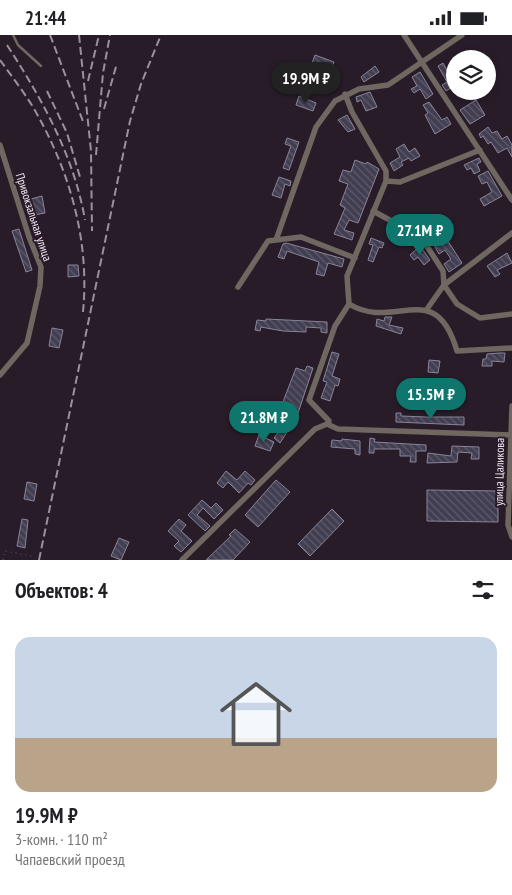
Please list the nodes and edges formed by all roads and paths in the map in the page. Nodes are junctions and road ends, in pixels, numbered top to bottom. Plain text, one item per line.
1 (13, 35) edge
2 (404, 35) edge
3 (462, 35) edge
4 (421, 63) junction
5 (41, 65) dead end
6 (346, 94) junction
7 (0, 145) edge
8 (480, 149) junction
9 (386, 181) junction
10 (512, 200) edge
11 (372, 211) junction
12 (512, 233) edge
13 (276, 240) junction
14 (355, 257) junction
15 (444, 285) junction
16 (238, 287) dead end
17 (349, 303) junction
18 (427, 309) junction
19 (512, 314) edge
20 (512, 348) edge
21 (0, 375) edge
22 (512, 406) edge
23 (327, 425) junction
24 (511, 435) edge
25 (512, 537) edge
26 (3, 560) edge
27 (30, 560) edge
28 (182, 560) edge

1 - 5 lane
2 - 4 street
3 - 4 street
4 - 6 street
4 - 8 street
6 - 9 street
6 - 13 street
7 - 21 street, Привокзальная улица
8 - 9 street
8 - 10 street
9 - 11 street
11 - 14 street
11 - 15 street
12 - 15 street
13 - 14 street
13 - 16 street
14 - 17 street
15 - 18 street
15 - 19 street
17 - 18 street
17 - 23 street
18 - 20 street
22 - 24 street, улица Цаликова
23 - 24 street
23 - 28 street
24 - 25 street, улица Цаликова
26 - 27 path

